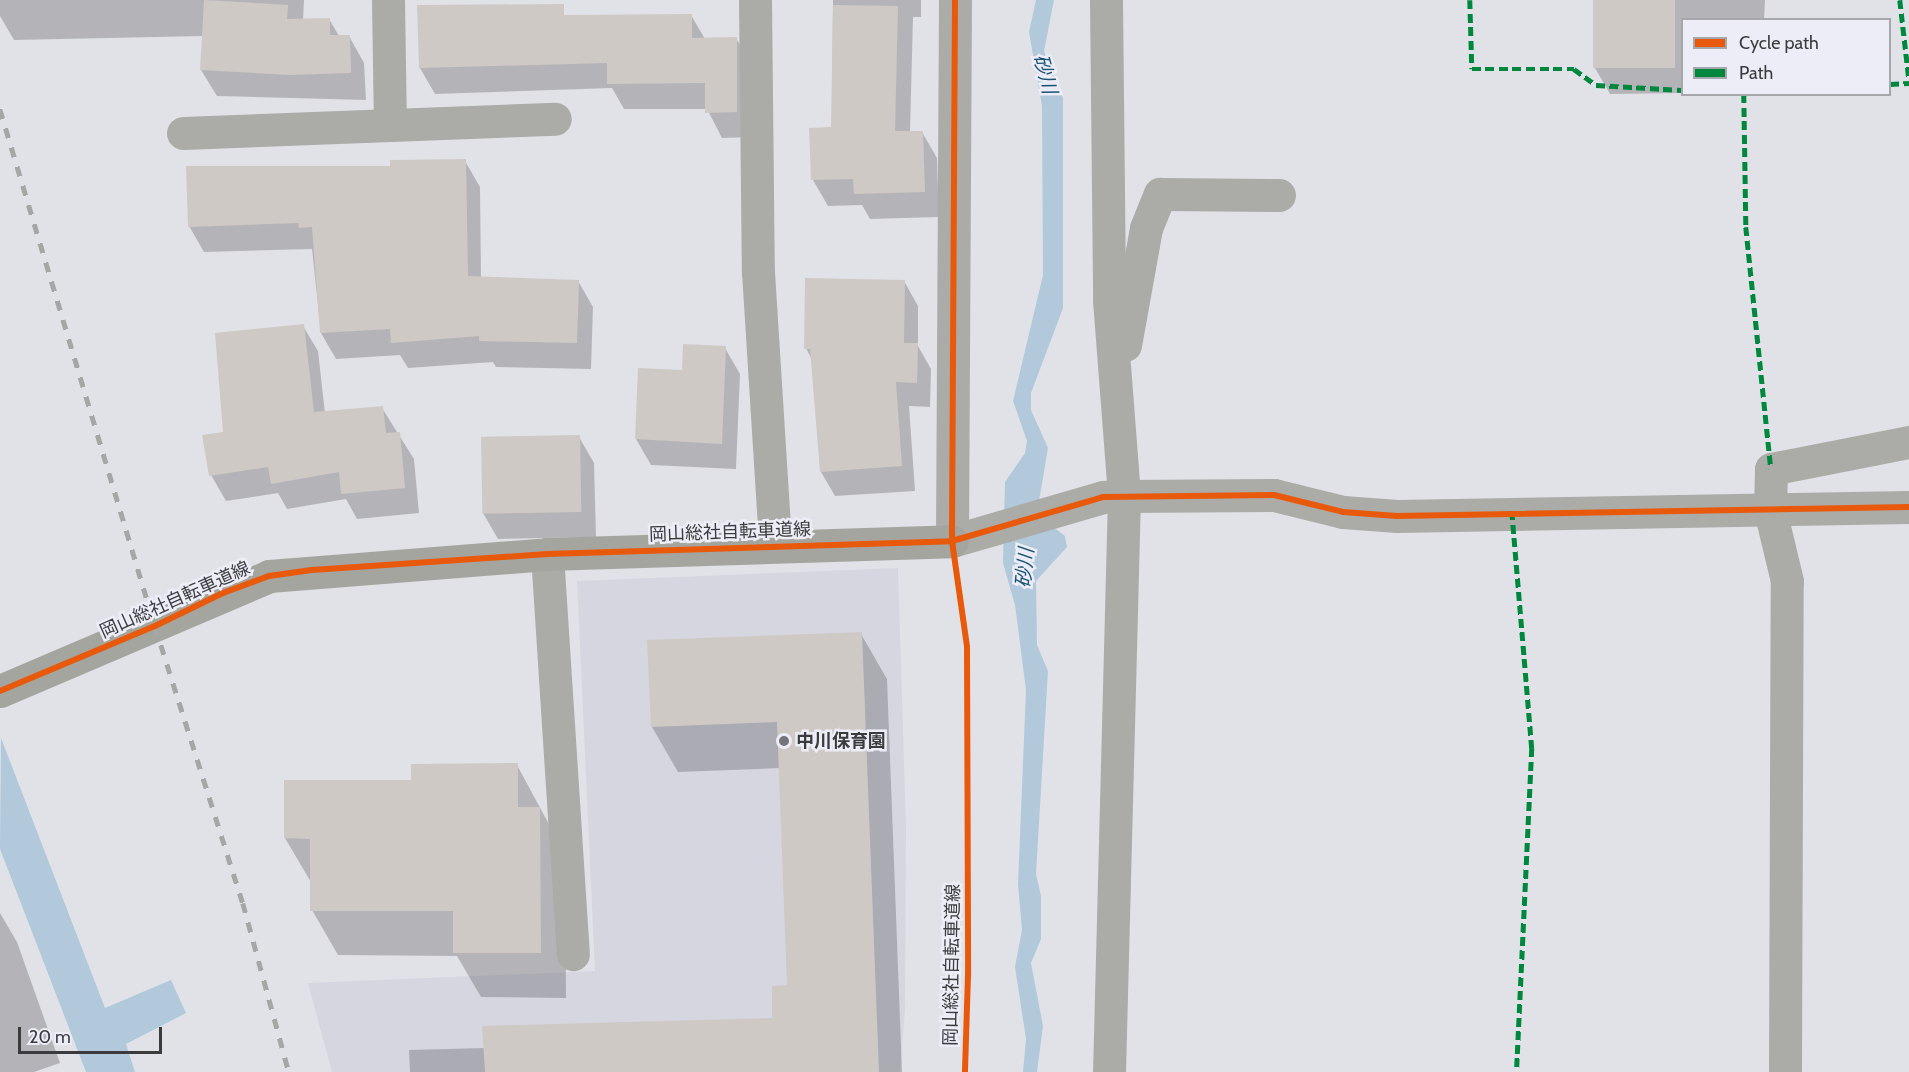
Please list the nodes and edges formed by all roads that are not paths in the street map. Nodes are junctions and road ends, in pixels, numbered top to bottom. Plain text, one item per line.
1 (388, 0) edge
2 (755, 0) edge
3 (955, 0) edge
4 (1106, 0) edge
5 (555, 119) dead end
6 (390, 125) junction
7 (183, 133) dead end
8 (1279, 195) dead end
9 (1117, 410) junction
10 (1909, 442) edge
11 (1113, 497) junction
12 (1909, 507) edge
13 (1770, 510) junction
14 (963, 537) junction
15 (775, 544) junction
16 (547, 554) junction
17 (2, 690) edge
18 (573, 954) dead end
19 (1111, 1034) junction
20 (1109, 1072) edge
21 (1118, 1072) edge
22 (1785, 1072) edge

1 - 6 street
2 - 15 street
3 - 14 street
4 - 9 street
5 - 6 street
6 - 7 street
8 - 9 street
9 - 11 street
10 - 13 street
11 - 13 street
11 - 14 street
11 - 19 street
12 - 13 street
13 - 22 street
14 - 15 main road, 岡山総社自転車道線
15 - 16 main road, 岡山総社自転車道線
16 - 17 main road, 岡山総社自転車道線
16 - 18 street
19 - 20 street
19 - 21 street

